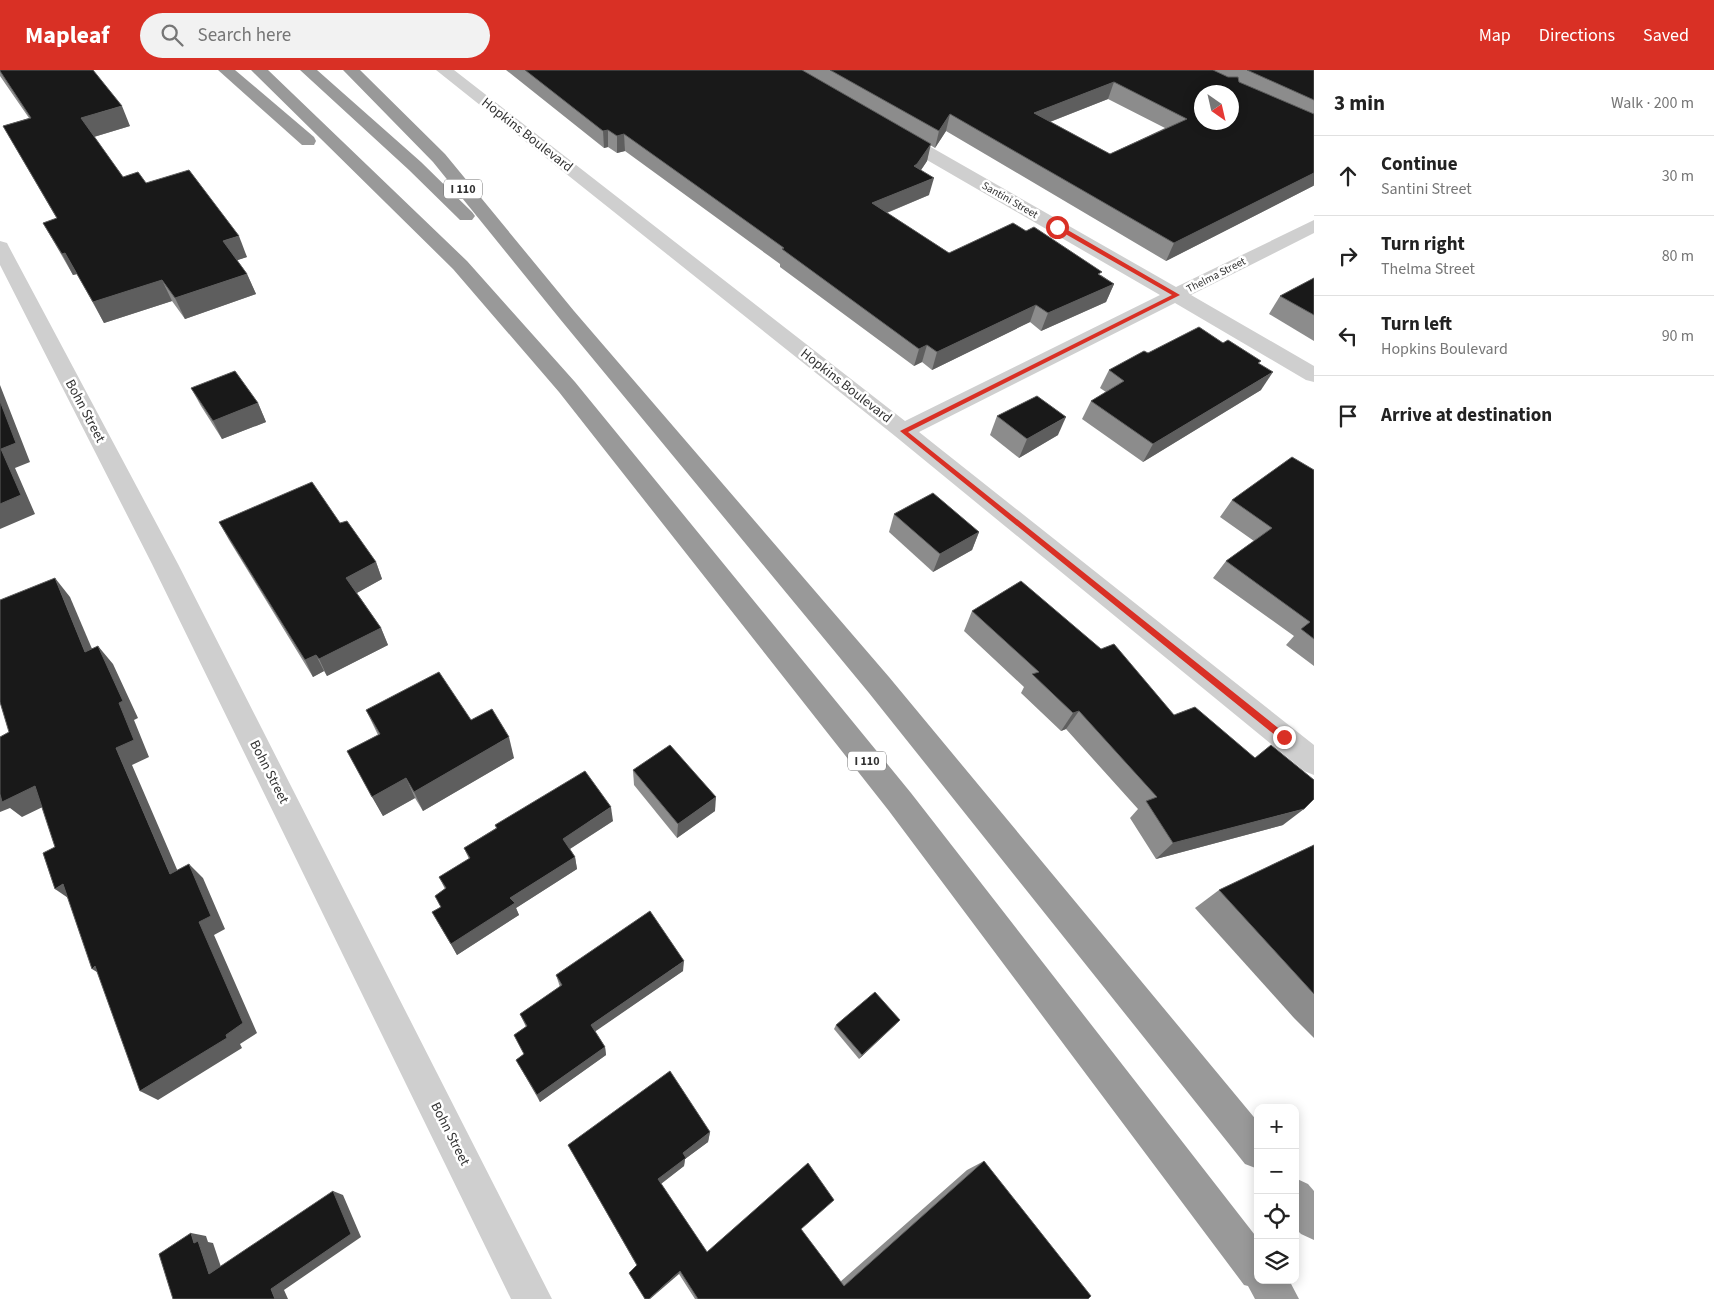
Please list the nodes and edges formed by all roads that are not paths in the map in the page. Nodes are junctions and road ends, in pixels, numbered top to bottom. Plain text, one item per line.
1 (226, 70) edge
2 (259, 70) edge
3 (308, 70) edge
4 (351, 70) edge
5 (444, 70) edge
6 (878, 124) edge
7 (1314, 226) edge
8 (0, 248) edge
9 (460, 265) junction
10 (1177, 295) junction
11 (567, 315) junction
12 (1314, 375) edge
13 (903, 431) junction
14 (1314, 762) edge
15 (1256, 1149) edge
16 (1299, 1203) edge
17 (1314, 1220) edge
18 (1254, 1266) edge
19 (1267, 1284) edge
20 (532, 1299) edge
21 (1279, 1299) edge

1 - 9 highway, I 110
2 - 9 highway
3 - 11 highway
4 - 11 highway, I 110
5 - 13 street, Hopkins Boulevard
6 - 10 street, Santini Street
7 - 10 street, Thelma Street
8 - 20 street, Bohn Street
9 - 18 highway, I 110
10 - 12 street, Santini Street
10 - 13 street, Thelma Street
11 - 15 highway, I 110
13 - 14 street, Hopkins Boulevard
16 - 17 highway
19 - 21 highway

